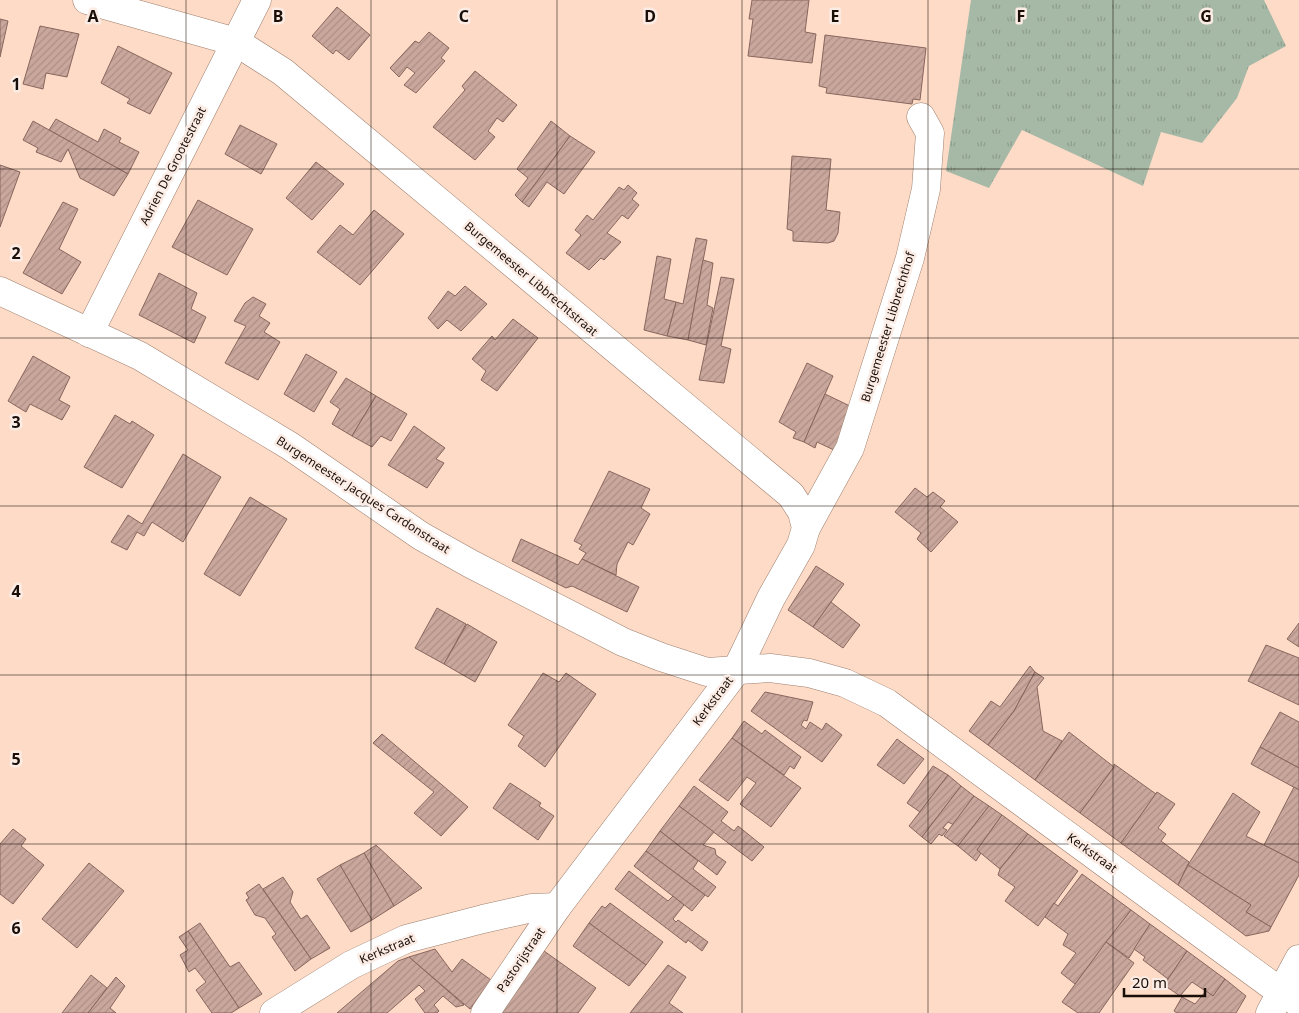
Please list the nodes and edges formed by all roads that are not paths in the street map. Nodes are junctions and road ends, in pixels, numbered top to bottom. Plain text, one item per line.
1 (88, 0) edge
2 (256, 0) edge
3 (236, 42) junction
4 (921, 117) dead end
5 (0, 291) edge
6 (89, 333) junction
7 (806, 528) junction
8 (736, 671) junction
9 (556, 908) junction
10 (1299, 959) edge
11 (1284, 1003) edge
12 (274, 1013) edge
13 (485, 1013) edge

1 - 3 street, Burgemeester Libbrechtstraat
2 - 3 street, Adrien De Grootestraat
3 - 6 street, Adrien De Grootestraat
3 - 7 street, Burgemeester Libbrechtstraat
4 - 7 street, Burgemeester Libbrechthof
5 - 6 street, Burgemeester Jacques Cardonstraat
6 - 8 street, Burgemeester Jacques Cardonstraat
7 - 8 street
8 - 9 street, Kerkstraat
8 - 11 street, Kerkstraat
9 - 12 street, Kerkstraat
9 - 13 street, Pastorijstraat
10 - 11 street

